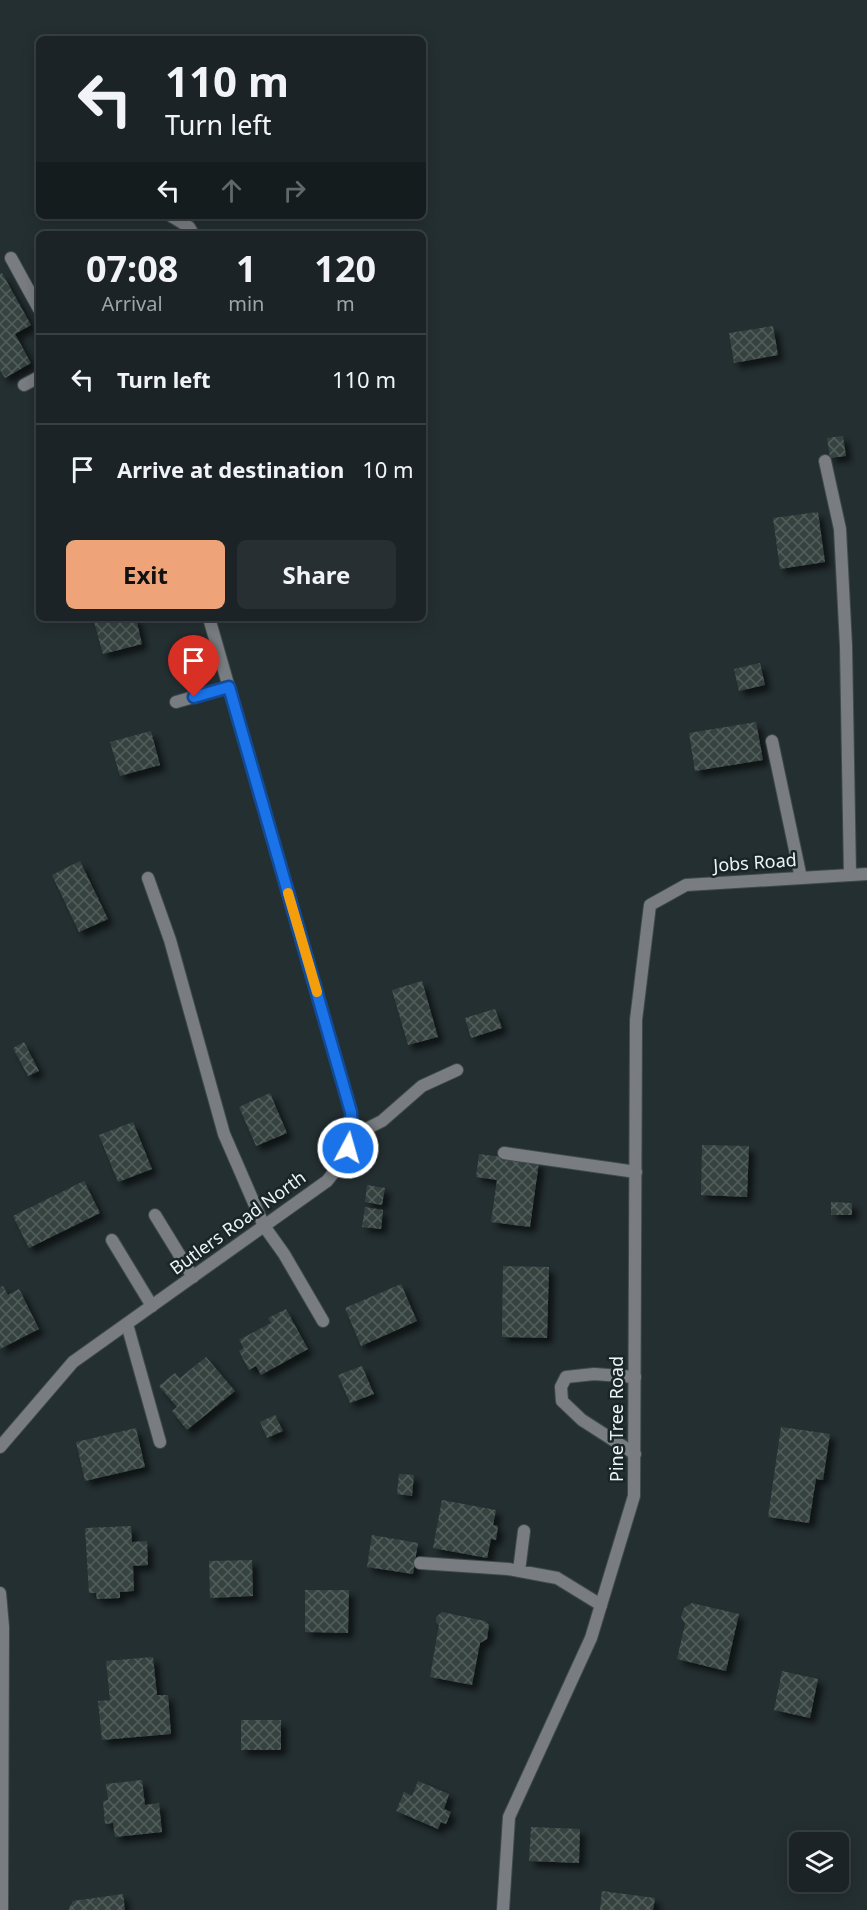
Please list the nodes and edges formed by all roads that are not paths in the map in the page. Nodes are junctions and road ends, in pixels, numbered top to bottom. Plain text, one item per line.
1 (176, 219) edge
2 (191, 231) edge
3 (11, 258) dead end
4 (36, 304) edge
5 (36, 378) edge
6 (24, 385) dead end
7 (825, 461) dead end
8 (210, 621) edge
9 (229, 687) junction
10 (176, 702) dead end
11 (772, 741) dead end
12 (867, 874) edge
13 (850, 875) junction
14 (148, 878) dead end
15 (801, 878) junction
16 (650, 905) joint
17 (457, 1070) dead end
18 (352, 1136) junction
19 (504, 1153) dead end
20 (636, 1172) junction
21 (155, 1215) dead end
22 (264, 1226) junction
23 (112, 1240) dead end
24 (193, 1277) junction
25 (152, 1306) junction
26 (323, 1321) dead end
27 (127, 1324) junction
28 (635, 1377) junction
29 (160, 1442) dead end
30 (0, 1447) edge
31 (634, 1454) junction
32 (524, 1531) dead end
33 (420, 1563) dead end
34 (519, 1571) junction
35 (0, 1593) edge
36 (601, 1605) junction
37 (2, 1910) edge
38 (503, 1910) edge

1 - 2 street
3 - 4 street
5 - 6 street
7 - 13 street
8 - 9 street, Butlers Road North
9 - 10 street
9 - 18 street, Butlers Road North
11 - 15 street
12 - 13 street, Jobs Road
13 - 15 street, Jobs Road
14 - 22 street
15 - 16 street, Jobs Road
16 - 20 street, Pine Tree Road
17 - 18 street
18 - 22 street, Butlers Road North
19 - 20 street
20 - 28 street, Pine Tree Road
21 - 24 street
22 - 24 street, Butlers Road North
22 - 26 street
23 - 25 street
24 - 25 street, Butlers Road North
25 - 27 street, Butlers Road North
27 - 29 street
27 - 30 street, Butlers Road North
28 - 31 street, Pine Tree Road
28 - 31 street
31 - 36 street, Pine Tree Road
32 - 34 street
33 - 34 street
34 - 36 street
35 - 37 street
36 - 38 street, Pine Tree Road

